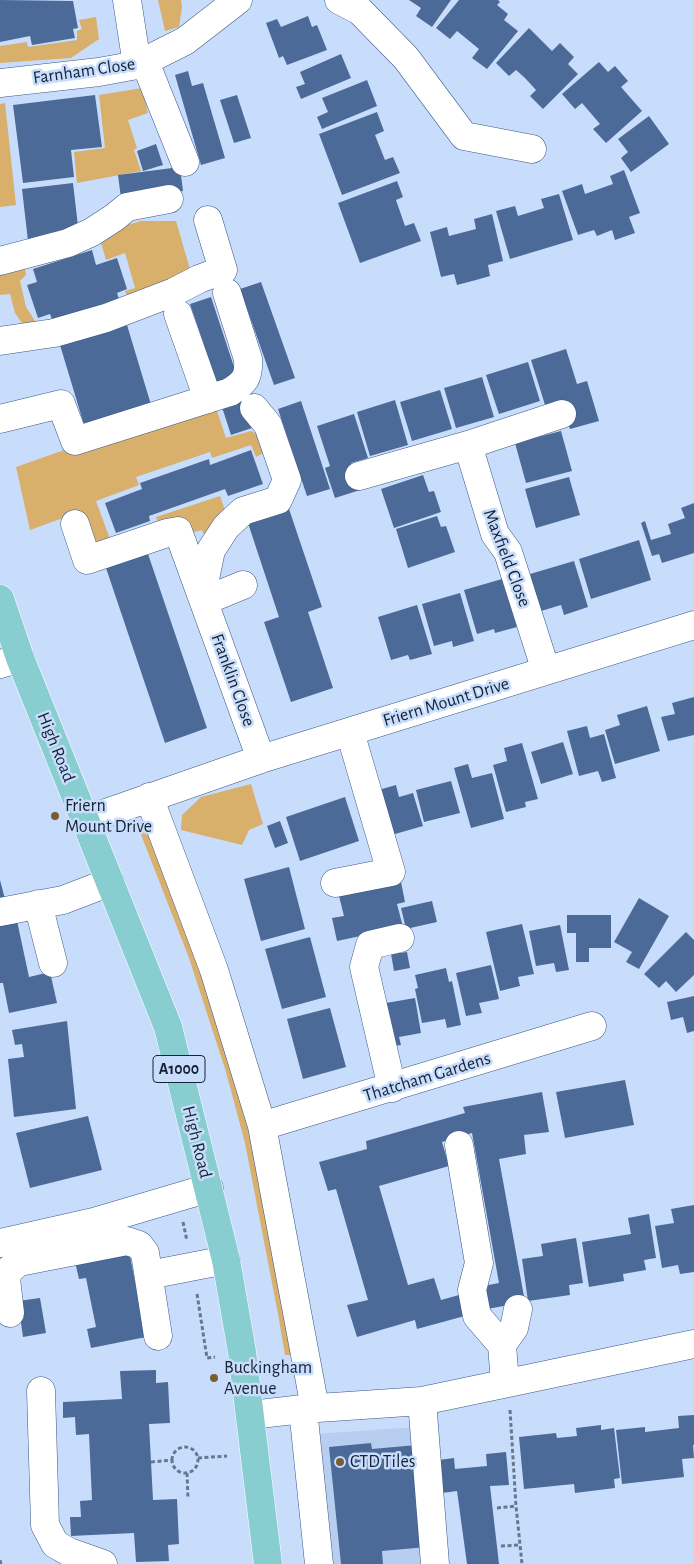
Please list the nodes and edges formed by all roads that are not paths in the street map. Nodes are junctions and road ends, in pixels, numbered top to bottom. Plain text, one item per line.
1 (127, 0) edge
2 (339, 0) edge
3 (225, 4) edge
4 (141, 63) junction
5 (0, 83) edge
6 (532, 150) dead end
7 (185, 162) dead end
8 (169, 199) dead end
9 (208, 220) dead end
10 (0, 261) edge
11 (227, 293) dead end
12 (178, 314) dead end
13 (1, 336) edge
14 (208, 398) junction
15 (254, 408) dead end
16 (562, 414) dead end
17 (0, 419) edge
18 (468, 445) junction
19 (359, 476) dead end
20 (75, 524) dead end
21 (244, 585) dead end
22 (203, 598) junction
23 (0, 599) edge
24 (694, 624) edge
25 (10, 661) edge
26 (546, 671) junction
27 (350, 732) junction
28 (260, 759) junction
29 (149, 798) junction
30 (86, 820) junction
31 (110, 882) junction
32 (335, 883) dead end
33 (38, 904) junction
34 (0, 912) edge
35 (400, 938) dead end
36 (53, 963) dead end
37 (592, 1026) dead end
38 (392, 1088) junction
39 (262, 1126) junction
40 (459, 1145) dead end
41 (209, 1188) junction
42 (0, 1243) edge
43 (226, 1260) junction
44 (149, 1275) junction
45 (518, 1308) dead end
46 (10, 1313) dead end
47 (158, 1336) dead end
48 (694, 1344) edge
49 (502, 1345) junction
50 (507, 1383) junction
51 (41, 1391) dead end
52 (422, 1401) junction
53 (309, 1408) junction
54 (250, 1416) junction
55 (103, 1564) edge
56 (268, 1564) edge
57 (319, 1564) edge
58 (435, 1564) edge

1 - 4 street
2 - 6 street
3 - 4 street, Farnham Close
4 - 5 street, Farnham Close
4 - 7 street
8 - 10 street
9 - 13 street
11 - 14 street
12 - 14 street
14 - 17 street
15 - 22 street
16 - 18 street
18 - 19 street
18 - 26 street, Maxfield Close
20 - 22 street, Franklin Close
21 - 22 street
22 - 28 street, Franklin Close
23 - 25 main road, High Road / A1000
24 - 26 street, Friern Mount Drive
25 - 30 main road, High Road / A1000
26 - 27 street, Friern Mount Drive
27 - 28 street, Friern Mount Drive
27 - 32 street
28 - 29 street, Friern Mount Drive
29 - 30 street, Friern Mount Drive
29 - 39 street
30 - 31 main road, High Road / A1000
31 - 33 street
31 - 41 main road, High Road / A1000
33 - 34 street
33 - 36 street
35 - 38 street
37 - 38 street, Thatcham Gardens
38 - 39 street, Thatcham Gardens
39 - 53 street
40 - 49 street
41 - 42 street
41 - 43 main road, High Road / A1000
43 - 44 street
43 - 54 main road, High Road / A1000
44 - 46 street
44 - 47 street
45 - 49 street
48 - 50 street
49 - 50 street
50 - 52 street
51 - 55 street
52 - 53 street
52 - 58 street
53 - 54 street
53 - 57 street
54 - 56 main road, High Road / A1000

